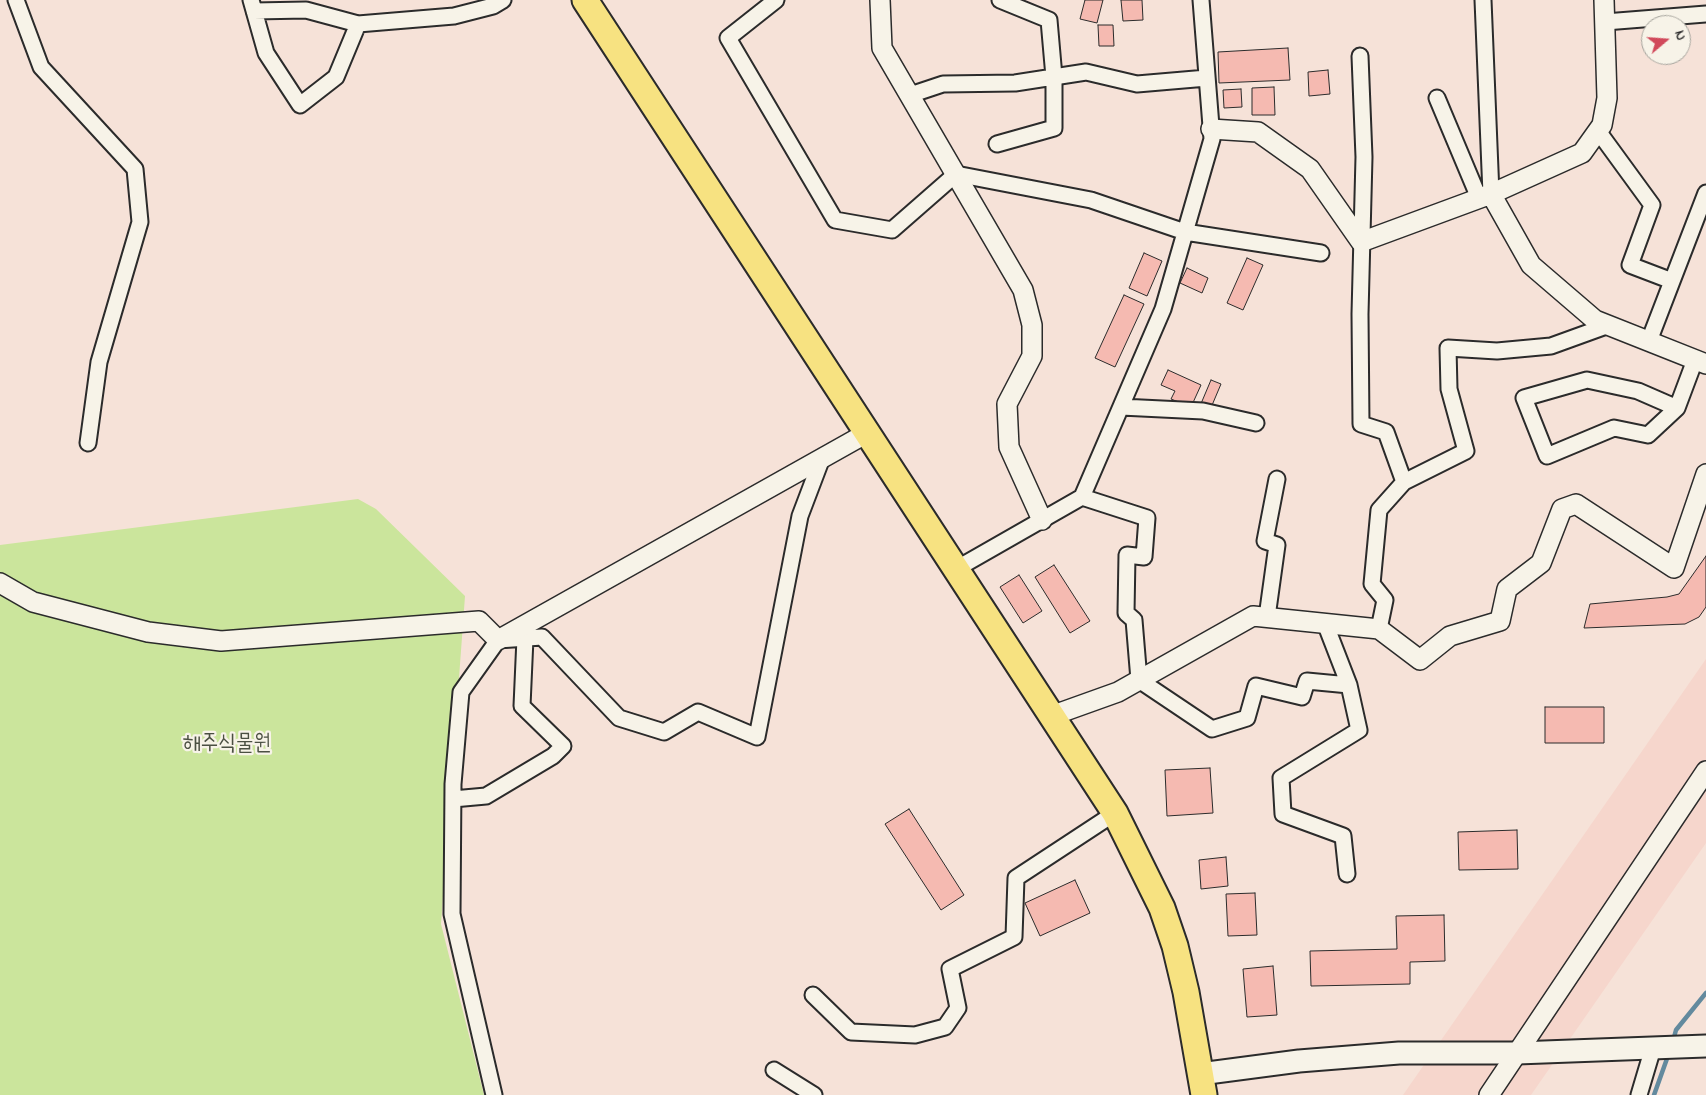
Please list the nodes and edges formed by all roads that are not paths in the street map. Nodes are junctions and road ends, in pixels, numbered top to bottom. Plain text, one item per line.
1 (16, 0) edge
2 (503, 0) edge
3 (584, 0) edge
4 (776, 0) edge
5 (880, 0) edge
6 (1000, 0) edge
7 (1201, 0) edge
8 (1483, 0) edge
9 (1604, 0) edge
10 (252, 5) edge
11 (1706, 14) edge
12 (1605, 22) junction
13 (358, 24) junction
14 (1360, 56) dead end
15 (1054, 77) junction
16 (1207, 78) junction
17 (910, 95) junction
18 (1437, 98) dead end
19 (1211, 129) junction
20 (1598, 131) junction
21 (997, 144) dead end
22 (956, 174) junction
23 (1706, 193) edge
24 (1485, 196) junction
25 (1185, 232) junction
26 (1361, 242) junction
27 (1321, 253) dead end
28 (1672, 281) junction
29 (1610, 325) junction
30 (1648, 341) junction
31 (1700, 362) edge
32 (1121, 407) junction
33 (1677, 408) junction
34 (1256, 423) dead end
35 (867, 433) junction
36 (88, 443) dead end
37 (822, 458) junction
38 (1706, 474) edge
39 (1276, 479) dead end
40 (1404, 482) junction
41 (1082, 497) junction
42 (1042, 520) junction
43 (956, 569) junction
44 (0, 584) edge
45 (1267, 617) junction
46 (1324, 624) junction
47 (1379, 629) junction
48 (525, 638) junction
49 (498, 640) junction
50 (1139, 680) junction
51 (1349, 684) junction
52 (1051, 716) junction
53 (1706, 771) edge
54 (453, 799) junction
55 (1115, 813) junction
56 (1347, 874) dead end
57 (813, 995) dead end
58 (1696, 1046) edge
59 (1653, 1048) junction
60 (1518, 1053) junction
61 (774, 1070) dead end
62 (1202, 1084) edge
63 (494, 1095) edge
64 (814, 1095) edge
65 (1489, 1095) edge
66 (1639, 1095) edge

1 - 36 street
2 - 13 street
3 - 35 main road
4 - 22 street
5 - 17 street
6 - 15 street
7 - 16 street
8 - 24 street
9 - 12 street
10 - 13 street
10 - 13 street
11 - 12 street
12 - 20 street
14 - 26 street
15 - 16 street
15 - 17 street
15 - 21 street
16 - 19 street
17 - 22 street
18 - 24 street
19 - 25 street
19 - 26 street
20 - 24 street
20 - 28 street
22 - 25 street
22 - 42 street
23 - 28 street
24 - 26 street
24 - 29 street
25 - 27 street
25 - 32 street
26 - 40 street
28 - 30 street
29 - 30 street
29 - 40 street
30 - 31 street
31 - 33 street
32 - 34 street
32 - 41 street
33 - 33 street
35 - 37 street
35 - 43 main road
37 - 48 street
37 - 49 street
38 - 47 street
39 - 45 street
40 - 47 street
41 - 42 street
41 - 50 street
42 - 43 street
43 - 52 main road
44 - 49 street
45 - 46 street
45 - 50 street
46 - 47 street
46 - 51 street
48 - 49 street
48 - 54 street
49 - 54 street
50 - 51 street
50 - 52 street
51 - 56 street
52 - 55 main road
53 - 60 street
54 - 63 street
55 - 57 street
55 - 62 main road
58 - 59 main road
59 - 60 main road
59 - 66 street
60 - 62 main road
60 - 65 street
61 - 64 street

